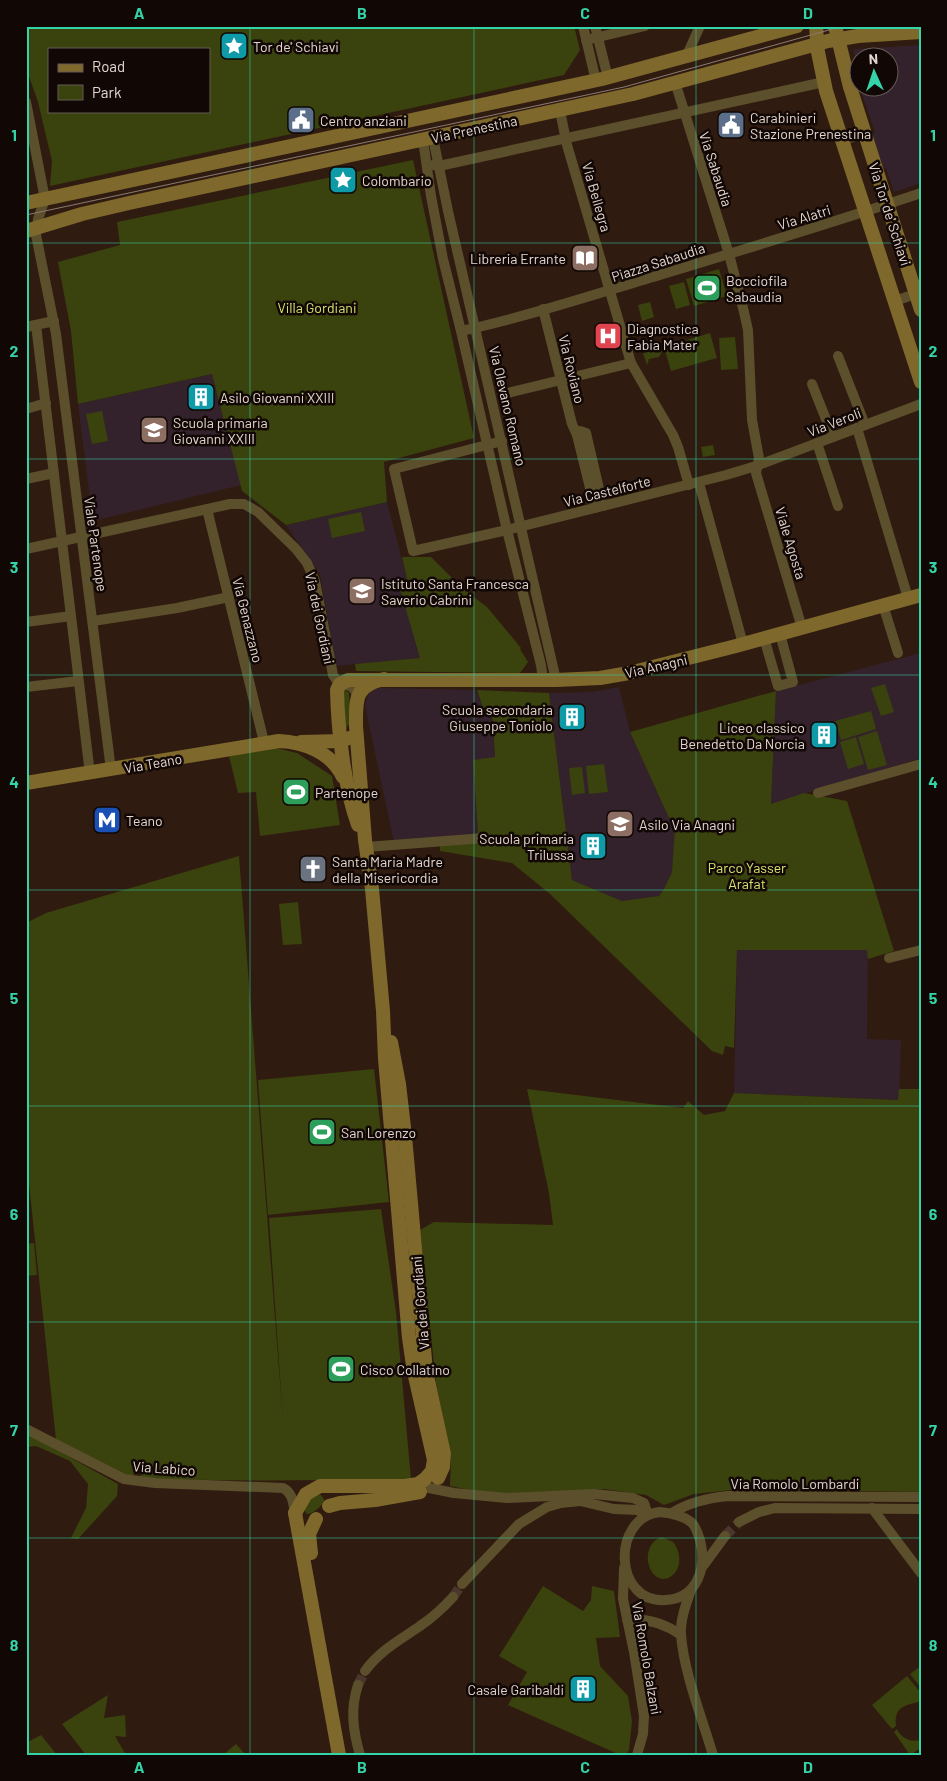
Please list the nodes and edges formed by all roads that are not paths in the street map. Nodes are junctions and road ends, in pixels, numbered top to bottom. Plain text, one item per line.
1 (583, 26) edge
2 (645, 26) edge
3 (700, 26) edge
4 (797, 26) edge
5 (816, 26) edge
6 (596, 32) edge
7 (837, 32) edge
8 (921, 32) edge
9 (586, 40) junction
10 (817, 43) junction
11 (686, 57) junction
12 (602, 79) junction
13 (675, 82) junction
14 (824, 82) junction
15 (26, 103) edge
16 (560, 111) junction
17 (684, 113) junction
18 (865, 133) junction
19 (428, 139) junction
20 (566, 139) junction
21 (841, 141) junction
22 (426, 161) junction
23 (440, 166) junction
24 (444, 191) junction
25 (921, 193) edge
26 (431, 196) junction
27 (45, 199) junction
28 (26, 203) edge
29 (887, 205) junction
30 (865, 212) junction
31 (31, 229) edge
32 (730, 259) junction
33 (610, 290) junction
34 (918, 293) edge
35 (895, 301) junction
36 (543, 309) junction
37 (921, 310) edge
38 (54, 321) junction
39 (31, 326) edge
40 (476, 328) junction
41 (461, 331) junction
42 (838, 356) dead end
43 (632, 363) junction
44 (62, 377) junction
45 (561, 380) junction
46 (43, 382) junction
47 (921, 382) edge
48 (812, 384) dead end
49 (503, 394) dead end
50 (46, 404) junction
51 (921, 404) edge
52 (26, 408) edge
53 (861, 426) junction
54 (833, 437) junction
55 (502, 440) junction
56 (817, 443) junction
57 (487, 444) junction
58 (756, 466) junction
59 (54, 473) junction
60 (26, 479) edge
61 (694, 484) junction
62 (838, 506) dead end
63 (599, 507) junction
64 (207, 509) junction
65 (521, 526) junction
66 (507, 530) junction
67 (81, 537) junction
68 (62, 542) junction
69 (26, 550) edge
70 (914, 596) edge
71 (228, 597) junction
72 (883, 605) junction
73 (70, 616) junction
74 (93, 621) junction
75 (26, 622) edge
76 (802, 628) junction
77 (780, 634) junction
78 (764, 638) junction
79 (743, 644) junction
80 (898, 653) dead end
81 (384, 679) junction
82 (549, 680) junction
83 (78, 681) junction
84 (340, 684) junction
85 (26, 687) edge
86 (357, 696) junction
87 (340, 720) junction
88 (356, 726) junction
89 (263, 738) junction
90 (341, 740) junction
91 (279, 741) junction
92 (296, 742) junction
93 (315, 742) junction
94 (164, 757) junction
95 (921, 764) edge
96 (111, 766) junction
97 (87, 769) junction
98 (26, 774) edge
99 (26, 783) edge
100 (347, 787) junction
101 (818, 794) dead end
102 (485, 838) dead end
103 (366, 847) junction
104 (921, 950) edge
105 (889, 958) dead end
106 (384, 1011) junction
107 (26, 1429) edge
108 (315, 1488) junction
109 (429, 1488) junction
110 (921, 1497) edge
111 (329, 1506) junction
112 (872, 1508) junction
113 (921, 1509) edge
114 (295, 1513) junction
115 (672, 1513) junction
116 (647, 1515) junction
117 (316, 1519) junction
118 (741, 1524) tunnel mouth
119 (727, 1538) tunnel mouth
120 (624, 1565) junction
121 (702, 1567) junction
122 (921, 1573) edge
123 (462, 1584) tunnel mouth
124 (691, 1590) junction
125 (453, 1597) tunnel mouth
126 (627, 1620) junction
127 (681, 1635) junction
128 (321, 1653) junction
129 (365, 1671) tunnel mouth
130 (358, 1685) tunnel mouth
131 (339, 1755) edge
132 (360, 1755) edge
133 (637, 1755) edge
134 (713, 1755) edge

1 - 9 street
2 - 6 street
3 - 11 street
4 - 11 street, Via Prenestina
5 - 10 street, Via Tor de' Schiavi
6 - 9 street
6 - 12 street
7 - 8 street, Via Prenestina
7 - 10 street, Via Prenestina
7 - 18 street, Via Tor de' Schiavi
9 - 12 street
10 - 13 street, Via Prenestina
10 - 14 street, Via Tor de' Schiavi
11 - 12 street, Via Prenestina
12 - 27 street, Via Prenestina
13 - 16 street, Via Prenestina
13 - 17 street, Via Sabaudia
14 - 17 street, Via Prenestina
14 - 21 street, Via Tor de' Schiavi
15 - 27 street
16 - 19 street, Via Prenestina
16 - 20 street, Via Bellegra
17 - 20 street, Via Prenestina
17 - 32 street, Via Sabaudia
18 - 21 street
18 - 29 street, Via Tor de' Schiavi
19 - 22 street, Via Olevano Romano
19 - 23 street, Via Olevano Romano
19 - 31 street, Via Prenestina
20 - 23 street, Via Prenestina
20 - 33 street, Via Bellegra
21 - 30 street, Via Tor de' Schiavi
22 - 23 street, Via Prenestina
22 - 26 street, Via Olevano Romano
23 - 24 street, Via Olevano Romano
24 - 26 street
24 - 40 street, Via Olevano Romano
25 - 29 street, Via Alatri
26 - 41 street, Via Olevano Romano
27 - 28 street, Via Prenestina
27 - 31 street
29 - 30 street, Via Alatri
29 - 34 street, Via Tor de' Schiavi
30 - 32 street, Via Alatri
30 - 35 street, Via Tor de' Schiavi
31 - 38 street, Viale Partenope
32 - 33 street, Piazza Sabaudia
32 - 58 street, Viale Agosta
33 - 36 street
33 - 43 street, Piazza Sabaudia
34 - 35 street
34 - 37 street, Via Tor de' Schiavi
35 - 47 street, Via Tor de' Schiavi
36 - 40 street
36 - 45 street, Via Roviano
38 - 39 street
38 - 44 street, Viale Partenope
39 - 46 street
40 - 41 street
40 - 55 street, Via Olevano Romano
41 - 57 street, Via Olevano Romano
42 - 53 street
43 - 45 street
43 - 61 street
44 - 46 street
44 - 67 street, Viale Partenope
45 - 49 street
45 - 63 street, Via Roviano
46 - 50 street
48 - 54 street
50 - 52 street
50 - 59 street
51 - 53 street, Via Veroli
53 - 54 street, Via Veroli
53 - 70 street
54 - 56 street, Via Veroli
55 - 57 street
55 - 65 street, Via Olevano Romano
56 - 58 street, Via Veroli
56 - 62 street
57 - 66 street, Via Olevano Romano
57 - 66 street, Via Castelforte
58 - 61 street, Via Veroli
58 - 76 street, Viale Agosta
59 - 60 street
59 - 68 street
61 - 63 street, Via Castelforte
61 - 79 street
63 - 65 street, Via Castelforte
64 - 67 street, Via dei Gordiani
64 - 71 street, Via Genazzano
64 - 84 street, Via dei Gordiani
65 - 66 street, Via Castelforte
65 - 82 street, Via Olevano Romano
66 - 82 street, Via Olevano Romano
67 - 68 street, Via dei Gordiani
67 - 74 street, Viale Partenope
68 - 69 street, Via dei Gordiani
68 - 73 street
70 - 72 street, Via Anagni
71 - 74 street
71 - 89 street, Via Genazzano
72 - 76 street, Via Anagni
72 - 80 street
73 - 75 street
73 - 83 street
74 - 96 street, Viale Partenope
76 - 77 street, Via Anagni
77 - 78 street, Via Anagni
77 - 78 street
78 - 79 street, Via Anagni
79 - 82 street, Via Anagni
81 - 82 street, Via Anagni
81 - 84 street, Via Anagni
81 - 86 street, Via Anagni
83 - 85 street
83 - 97 street
84 - 86 street
84 - 87 street, Via dei Gordiani
86 - 88 street, Via dei Gordiani
87 - 90 street, Via dei Gordiani
87 - 93 street
88 - 90 street
88 - 103 street, Via dei Gordiani
89 - 91 street, Via Teano
89 - 94 street, Via Teano
90 - 93 street
90 - 100 street, Via dei Gordiani
91 - 92 street, Via Teano
91 - 94 street, Via Teano
92 - 93 street
92 - 100 street, Via Teano
94 - 96 street, Via Teano
95 - 101 street
96 - 97 street, Via Teano
97 - 98 street, Via Teano
97 - 99 street, Via Teano
100 - 103 street, Via dei Gordiani
102 - 103 street
103 - 106 street, Via dei Gordiani
104 - 105 street
106 - 108 street, Via dei Gordiani
106 - 109 street, Via dei Gordiani
107 - 114 street, Via Labico
108 - 111 street
108 - 114 street
109 - 111 street
109 - 116 street
110 - 115 street, Via Romolo Lombardi
111 - 117 street
112 - 113 street, Via Romolo Lombardi
112 - 118 street, Via Romolo Lombardi
112 - 122 street
114 - 117 street
114 - 128 street
115 - 116 street
115 - 121 street
116 - 120 street
116 - 123 street
117 - 128 street
119 - 121 street
120 - 124 street
120 - 126 street, Via Romolo Balzani
121 - 124 street
124 - 127 street
125 - 129 street
126 - 127 street
126 - 133 street, Via Romolo Balzani
127 - 134 street
128 - 131 street
130 - 132 street

